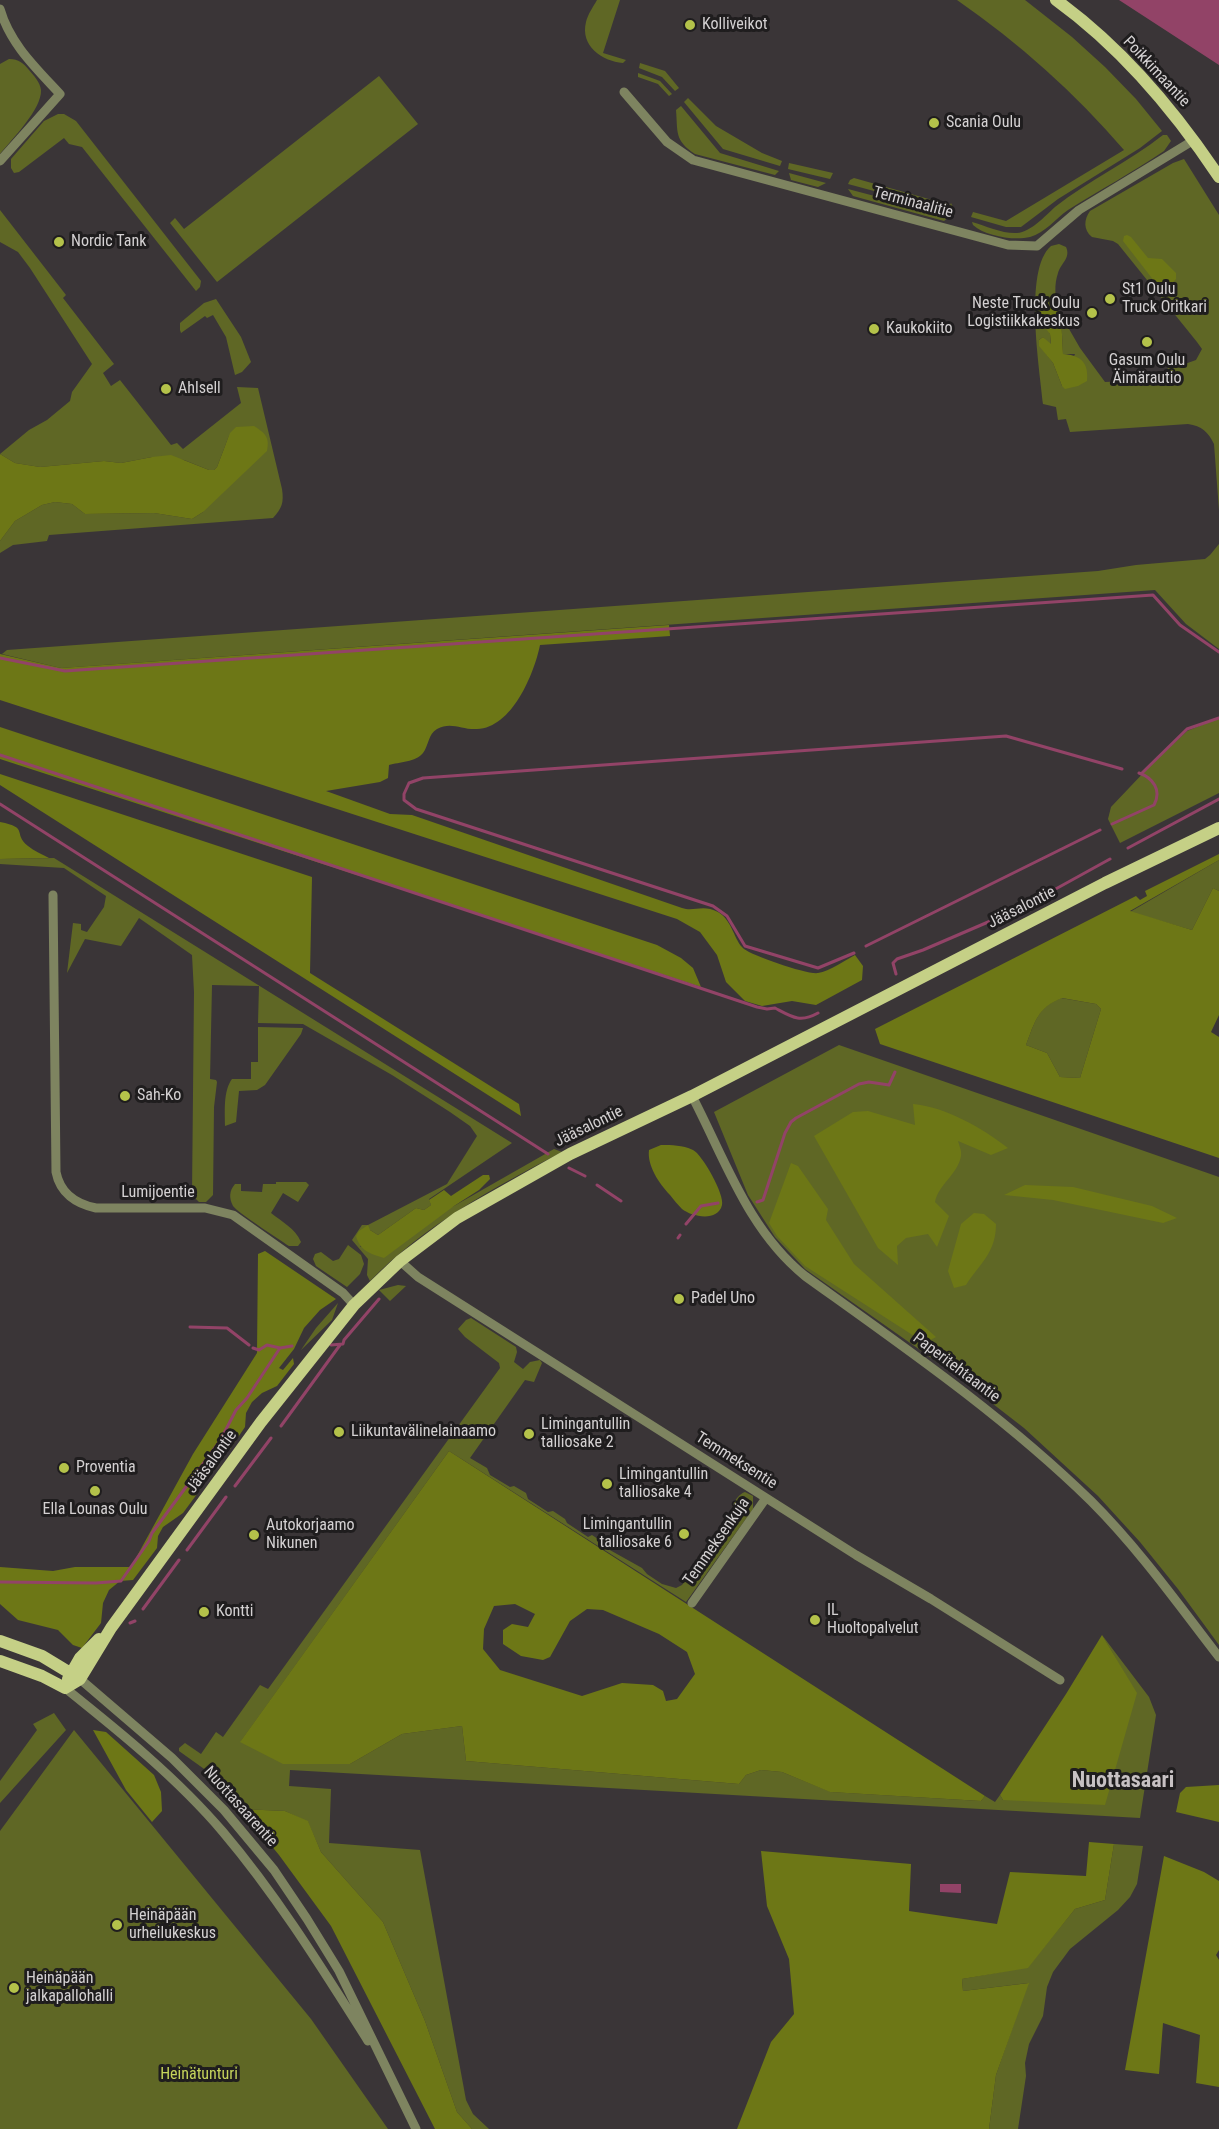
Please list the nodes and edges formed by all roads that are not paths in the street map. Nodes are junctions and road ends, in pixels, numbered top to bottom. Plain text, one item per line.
1 (1056, 0) edge
2 (0, 9) edge
3 (624, 92) dead end
4 (1194, 140) junction
5 (0, 161) edge
6 (1219, 177) edge
7 (1219, 828) edge
8 (53, 895) dead end
9 (692, 1096) junction
10 (400, 1261) junction
11 (354, 1305) junction
12 (766, 1498) junction
13 (692, 1603) dead end
14 (0, 1641) edge
15 (1219, 1657) edge
16 (0, 1661) edge
17 (75, 1676) junction
18 (1060, 1680) dead end
19 (65, 1688) junction
20 (382, 2064) junction
21 (416, 2129) edge

1 - 4 main road, Poikkimaantie
2 - 5 street
3 - 4 street, Terminaalitie
4 - 6 main road, Poikkimaantie
7 - 9 main road, Jääsalontie
8 - 11 street, Lumijoentie
9 - 10 main road, Jääsalontie
9 - 15 street, Paperitehtaantie
10 - 11 main road, Jääsalontie
10 - 12 street, Temmeksentie
11 - 17 main road, Jääsalontie
12 - 13 street, Temmeksenkuja
12 - 18 street, Temmeksentie
14 - 17 main road, Nuottasaarentie
16 - 19 main road, Nuottasaarentie
17 - 19 main road, Jääsalontie
17 - 20 street, Nuottasaarentie
19 - 20 street, Nuottasaarentie
20 - 21 street, Nuottasaarentie

